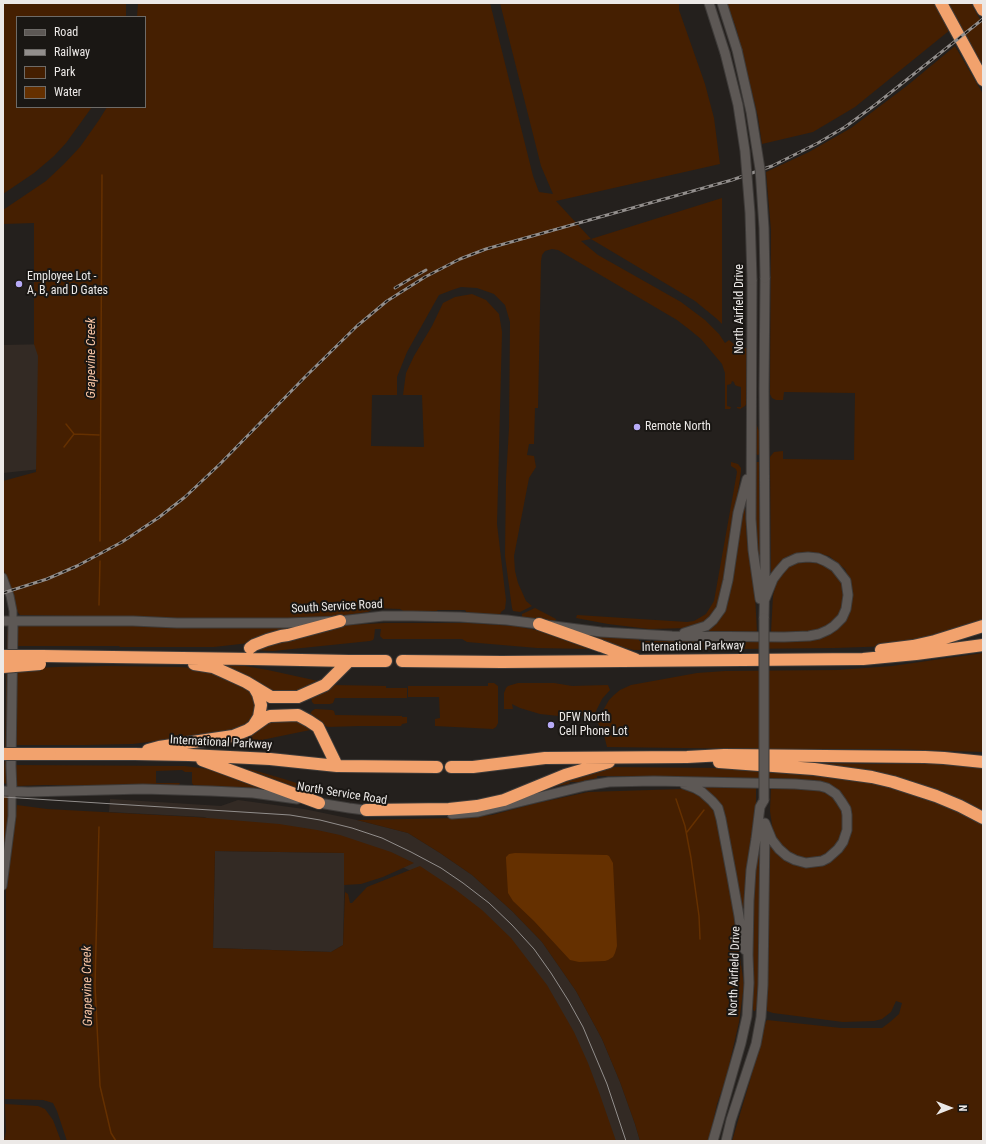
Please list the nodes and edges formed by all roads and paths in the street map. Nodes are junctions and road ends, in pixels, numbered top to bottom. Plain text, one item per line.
1 (709, 3) edge
2 (722, 3) edge
3 (941, 3) edge
4 (979, 3) edge
5 (983, 10) edge
6 (983, 80) edge
7 (750, 468) junction
8 (3, 577) edge
9 (765, 599) junction
10 (764, 618) junction
11 (3, 621) edge
12 (340, 621) junction
13 (13, 622) junction
14 (539, 624) junction
15 (983, 626) edge
16 (672, 636) junction
17 (983, 644) edge
18 (3, 656) edge
19 (166, 658) junction
20 (204, 658) junction
21 (808, 659) junction
22 (41, 660) junction
23 (349, 661) junction
24 (386, 661) dead end
25 (402, 661) dead end
26 (640, 661) junction
27 (3, 667) edge
28 (254, 687) junction
29 (304, 695) junction
30 (304, 718) junction
31 (253, 726) junction
32 (3, 754) edge
33 (135, 754) junction
34 (190, 755) junction
35 (628, 757) junction
36 (687, 757) junction
37 (983, 762) edge
38 (337, 766) junction
39 (437, 767) dead end
40 (451, 767) dead end
41 (675, 781) junction
42 (7, 791) edge
43 (764, 800) junction
44 (319, 803) junction
45 (366, 810) junction
46 (983, 818) edge
47 (765, 823) junction
48 (3, 886) edge
49 (748, 955) junction
50 (747, 1016) junction
51 (761, 1017) junction
52 (713, 1141) edge
53 (726, 1141) edge

1 - 7 main road, North Airfield Drive, bridge
2 - 9 main road, North Airfield Drive, bridge
3 - 6 highway
4 - 5 highway
7 - 10 main road, North Airfield Drive
7 - 16 main road
8 - 13 street
9 - 10 main road, North Airfield Drive
9 - 16 main road
10 - 43 main road, North Airfield Drive, bridge
11 - 13 main road, South Service Road
12 - 13 main road, South Service Road
12 - 14 main road, South Service Road
12 - 20 highway
13 - 42 main road
14 - 16 main road, South Service Road
14 - 26 highway
15 - 21 highway
17 - 21 highway, International Parkway
18 - 22 highway, bridge
19 - 20 highway
19 - 22 highway
19 - 28 highway
20 - 23 highway
21 - 26 highway, International Parkway
22 - 27 highway, bridge
23 - 24 highway
23 - 29 highway
25 - 26 highway, International Parkway
28 - 29 highway
28 - 31 highway
29 - 30 highway
30 - 31 highway
30 - 38 highway
31 - 33 highway
32 - 33 highway, International Parkway, bridge
33 - 34 highway, International Parkway
34 - 38 highway, International Parkway
34 - 44 highway
35 - 36 highway
35 - 40 highway
35 - 45 highway
36 - 37 highway
36 - 46 highway
38 - 39 highway, International Parkway
41 - 45 main road, North Service Road
41 - 47 main road, North Service Road
41 - 49 main road
42 - 44 main road, North Service Road
42 - 48 street
43 - 47 main road, North Airfield Drive
43 - 49 main road, North Airfield Drive
44 - 45 main road, North Service Road
47 - 51 main road, North Airfield Drive
49 - 50 main road, North Airfield Drive
50 - 51 main road
50 - 52 main road, North Airfield Drive
51 - 53 main road, North Airfield Drive

